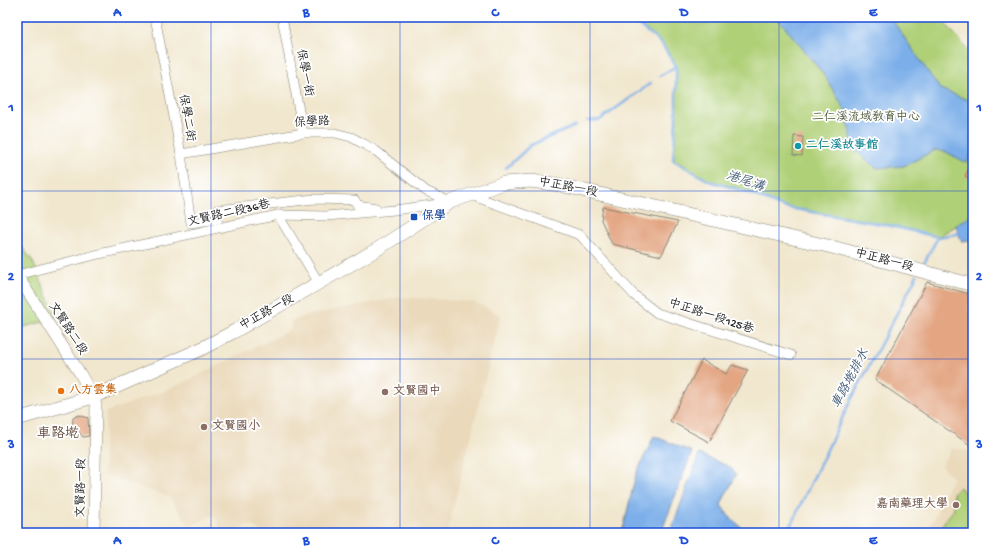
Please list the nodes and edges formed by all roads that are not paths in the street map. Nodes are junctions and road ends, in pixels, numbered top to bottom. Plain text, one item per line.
1 (155, 17) edge
2 (282, 17) edge
3 (303, 133) junction
4 (181, 154) junction
5 (471, 195) junction
6 (450, 202) junction
7 (395, 210) junction
8 (278, 215) junction
9 (17, 275) edge
10 (319, 283) junction
11 (973, 285) edge
12 (791, 355) dead end
13 (93, 397) junction
14 (17, 419) edge
15 (94, 533) edge

1 - 4 street, 保學二街
2 - 3 street, 保學一街
3 - 4 street, 保學路
3 - 6 street, 保學路
4 - 7 street, 保學二街
5 - 6 main road, 中正路一段
5 - 11 main road, 中正路一段
5 - 12 street, 中正路一段125巷
6 - 7 street, 文賢路二段36巷
6 - 10 main road, 中正路一段
7 - 8 street, 文賢路二段36巷
8 - 9 street, 文賢路二段36巷
8 - 10 street
9 - 13 street, 文賢路二段
10 - 13 main road, 中正路一段
13 - 14 main road, 中正路一段
13 - 15 street, 文賢路一段

